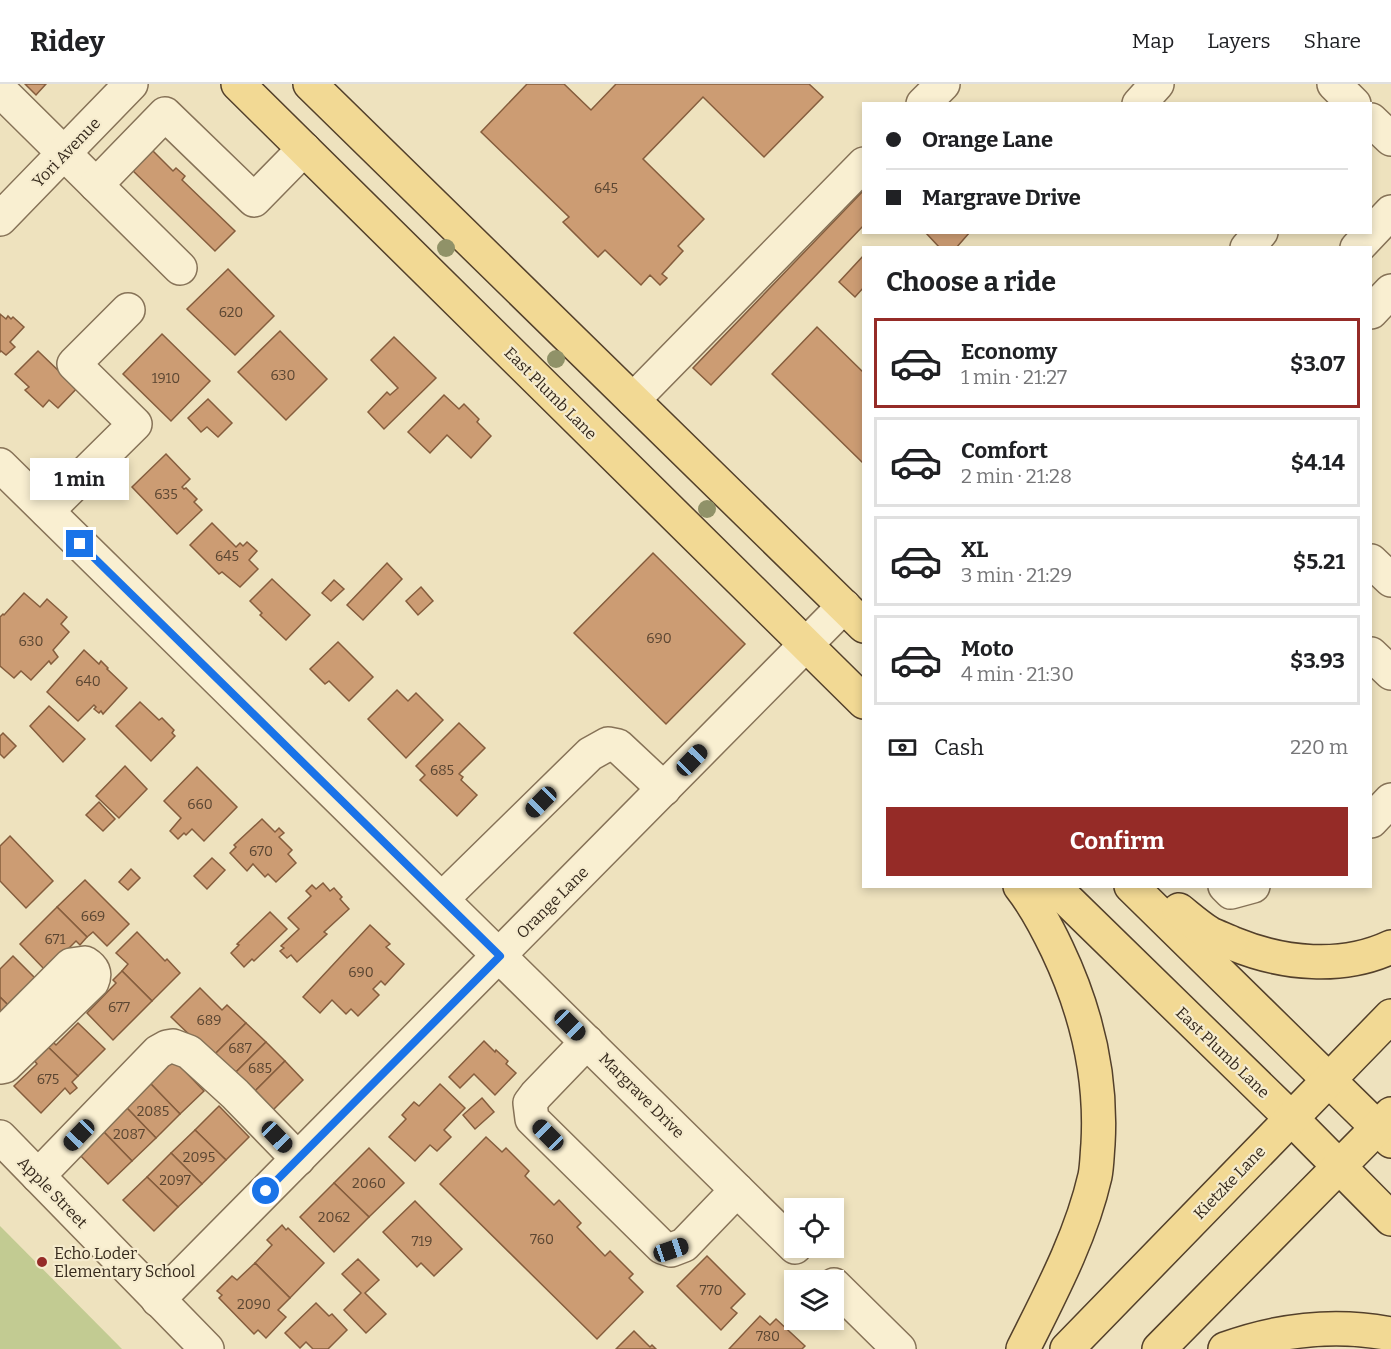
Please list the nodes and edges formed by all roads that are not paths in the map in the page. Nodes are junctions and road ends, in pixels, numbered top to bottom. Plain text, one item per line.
1 (131, 84) edge
2 (238, 84) edge
3 (310, 84) edge
4 (943, 84) edge
5 (1157, 84) edge
6 (1334, 84) edge
7 (0, 90) edge
8 (926, 102) edge
9 (1141, 102) edge
10 (1352, 102) edge
11 (1372, 121) edge
12 (1391, 139) edge
13 (304, 149) junction
14 (64, 153) junction
15 (862, 166) edge
16 (96, 185) junction
17 (1391, 212) edge
18 (0, 219) edge
19 (1372, 232) edge
20 (1259, 234) edge
21 (1370, 234) edge
22 (1249, 246) edge
23 (1359, 246) edge
24 (180, 268) dead end
25 (1391, 291) edge
26 (128, 310) dead end
27 (1372, 311) edge
28 (633, 400) junction
29 (0, 465) edge
30 (47, 511) junction
31 (1372, 562) edge
32 (1391, 580) edge
33 (854, 616) edge
34 (806, 645) junction
35 (1372, 655) edge
36 (1391, 673) edge
37 (862, 700) edge
38 (664, 789) junction
39 (1391, 800) edge
40 (1372, 820) edge
41 (1021, 888) edge
42 (1055, 888) edge
43 (1133, 888) edge
44 (1152, 888) edge
45 (1227, 888) edge
46 (1246, 888) edge
47 (442, 899) junction
48 (1391, 947) edge
49 (500, 956) junction
50 (1391, 1016) edge
51 (0, 1036) edge
52 (587, 1042) junction
53 (0, 1067) edge
54 (1329, 1079) junction
55 (1291, 1118) junction
56 (1386, 1128) edge
57 (0, 1137) edge
58 (298, 1159) junction
59 (1339, 1166) junction
60 (38, 1176) junction
61 (738, 1190) junction
62 (1391, 1219) edge
63 (784, 1235) edge
64 (807, 1258) edge
65 (819, 1270) edge
66 (844, 1295) edge
67 (158, 1299) junction
68 (1391, 1334) edge
69 (207, 1349) edge
70 (898, 1349) edge
71 (1023, 1349) edge
72 (1067, 1349) edge
73 (1159, 1349) edge
74 (1225, 1349) edge

1 - 14 street, Yori Avenue
2 - 13 main road, East Plumb Lane
3 - 28 main road
4 - 8 street
5 - 9 street
6 - 10 street
7 - 14 street
11 - 12 street
13 - 16 street
13 - 34 main road, East Plumb Lane
14 - 16 street
14 - 18 street, Yori Avenue
15 - 28 street
16 - 24 street
17 - 19 street
20 - 22 street
21 - 23 street
25 - 27 street
26 - 30 street
28 - 33 main road
29 - 30 street, Margrave Drive
30 - 47 street, Margrave Drive
31 - 32 street
33 - 34 street, Orange Lane
34 - 37 main road, East Plumb Lane
34 - 38 street, Orange Lane
35 - 36 street
38 - 47 street
38 - 49 street, Orange Lane
39 - 40 street
41 - 71 main road
42 - 55 main road, East Plumb Lane
43 - 54 main road
44 - 48 main road
45 - 46 street
47 - 49 street, Margrave Drive
49 - 52 street, Margrave Drive
49 - 58 street, Orange Lane
50 - 54 main road, Kietzke Lane
51 - 53 street
52 - 61 street, Margrave Drive
52 - 61 street
54 - 55 main road, Kietzke Lane
54 - 56 main road
55 - 59 main road, East Plumb Lane
55 - 72 main road, Kietzke Lane
56 - 59 main road
57 - 60 street, Apple Street
58 - 60 street
58 - 67 street, Orange Lane
59 - 62 main road, East Plumb Lane
59 - 73 main road
60 - 67 street, Apple Street
61 - 63 street, Margrave Drive
64 - 65 street, Margrave Drive
66 - 70 street
67 - 69 street, Apple Street
68 - 74 main road

